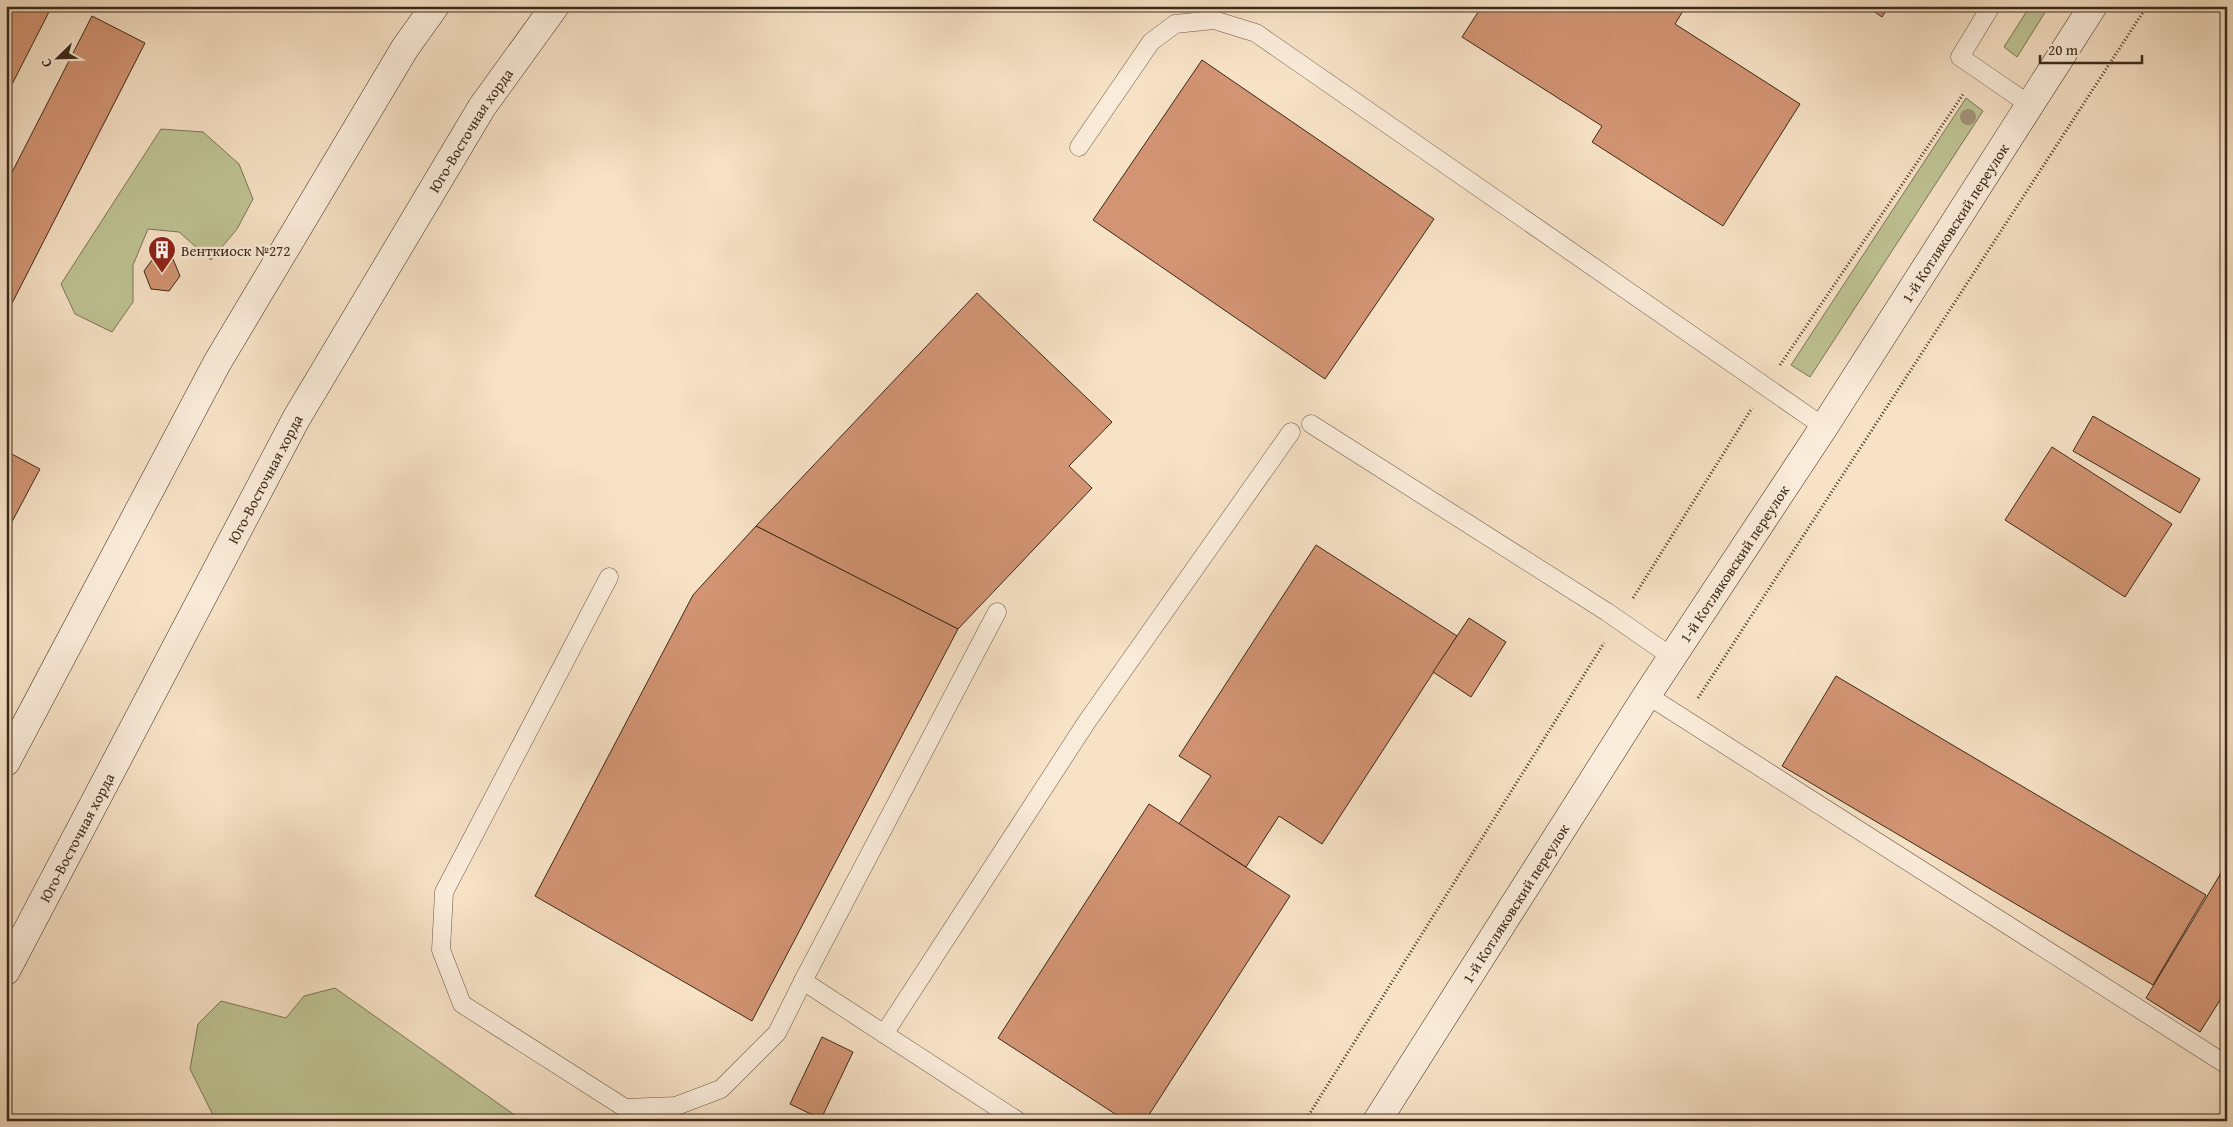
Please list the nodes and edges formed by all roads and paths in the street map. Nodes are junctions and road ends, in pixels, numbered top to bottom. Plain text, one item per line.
1 (435, 6) edge
2 (555, 6) edge
3 (1991, 6) edge
4 (2093, 6) edge
5 (2147, 6) edge
6 (1979, 71) junction
7 (2030, 104) junction
8 (1079, 147) dead end
9 (1766, 386) junction
10 (1311, 424) dead end
11 (1824, 427) junction
12 (1291, 432) dead end
13 (609, 577) dead end
14 (997, 612) dead end
15 (1619, 620) junction
16 (1672, 656) junction
17 (1647, 695) junction
18 (1684, 720) junction
19 (6, 762) edge
20 (6, 971) edge
21 (803, 981) junction
22 (884, 1034) junction
23 (2227, 1066) edge
24 (1018, 1121) edge
25 (1305, 1121) edge
26 (1377, 1121) edge

1 - 19 main road
2 - 20 main road, Юго-Восточная хорда
3 - 6 lane
4 - 7 main road, 1-й Котляковский переулок
5 - 18 path
6 - 7 lane
6 - 9 path
7 - 11 main road, 1-й Котляковский переулок
8 - 9 lane
9 - 11 lane
9 - 15 path
10 - 15 lane
11 - 16 main road, 1-й Котляковский переулок
12 - 22 lane
13 - 21 lane
14 - 21 lane
15 - 16 lane
15 - 25 path
16 - 17 main road, 1-й Котляковский переулок
17 - 18 lane
17 - 26 main road, 1-й Котляковский переулок
18 - 23 lane
21 - 22 lane
22 - 24 lane

